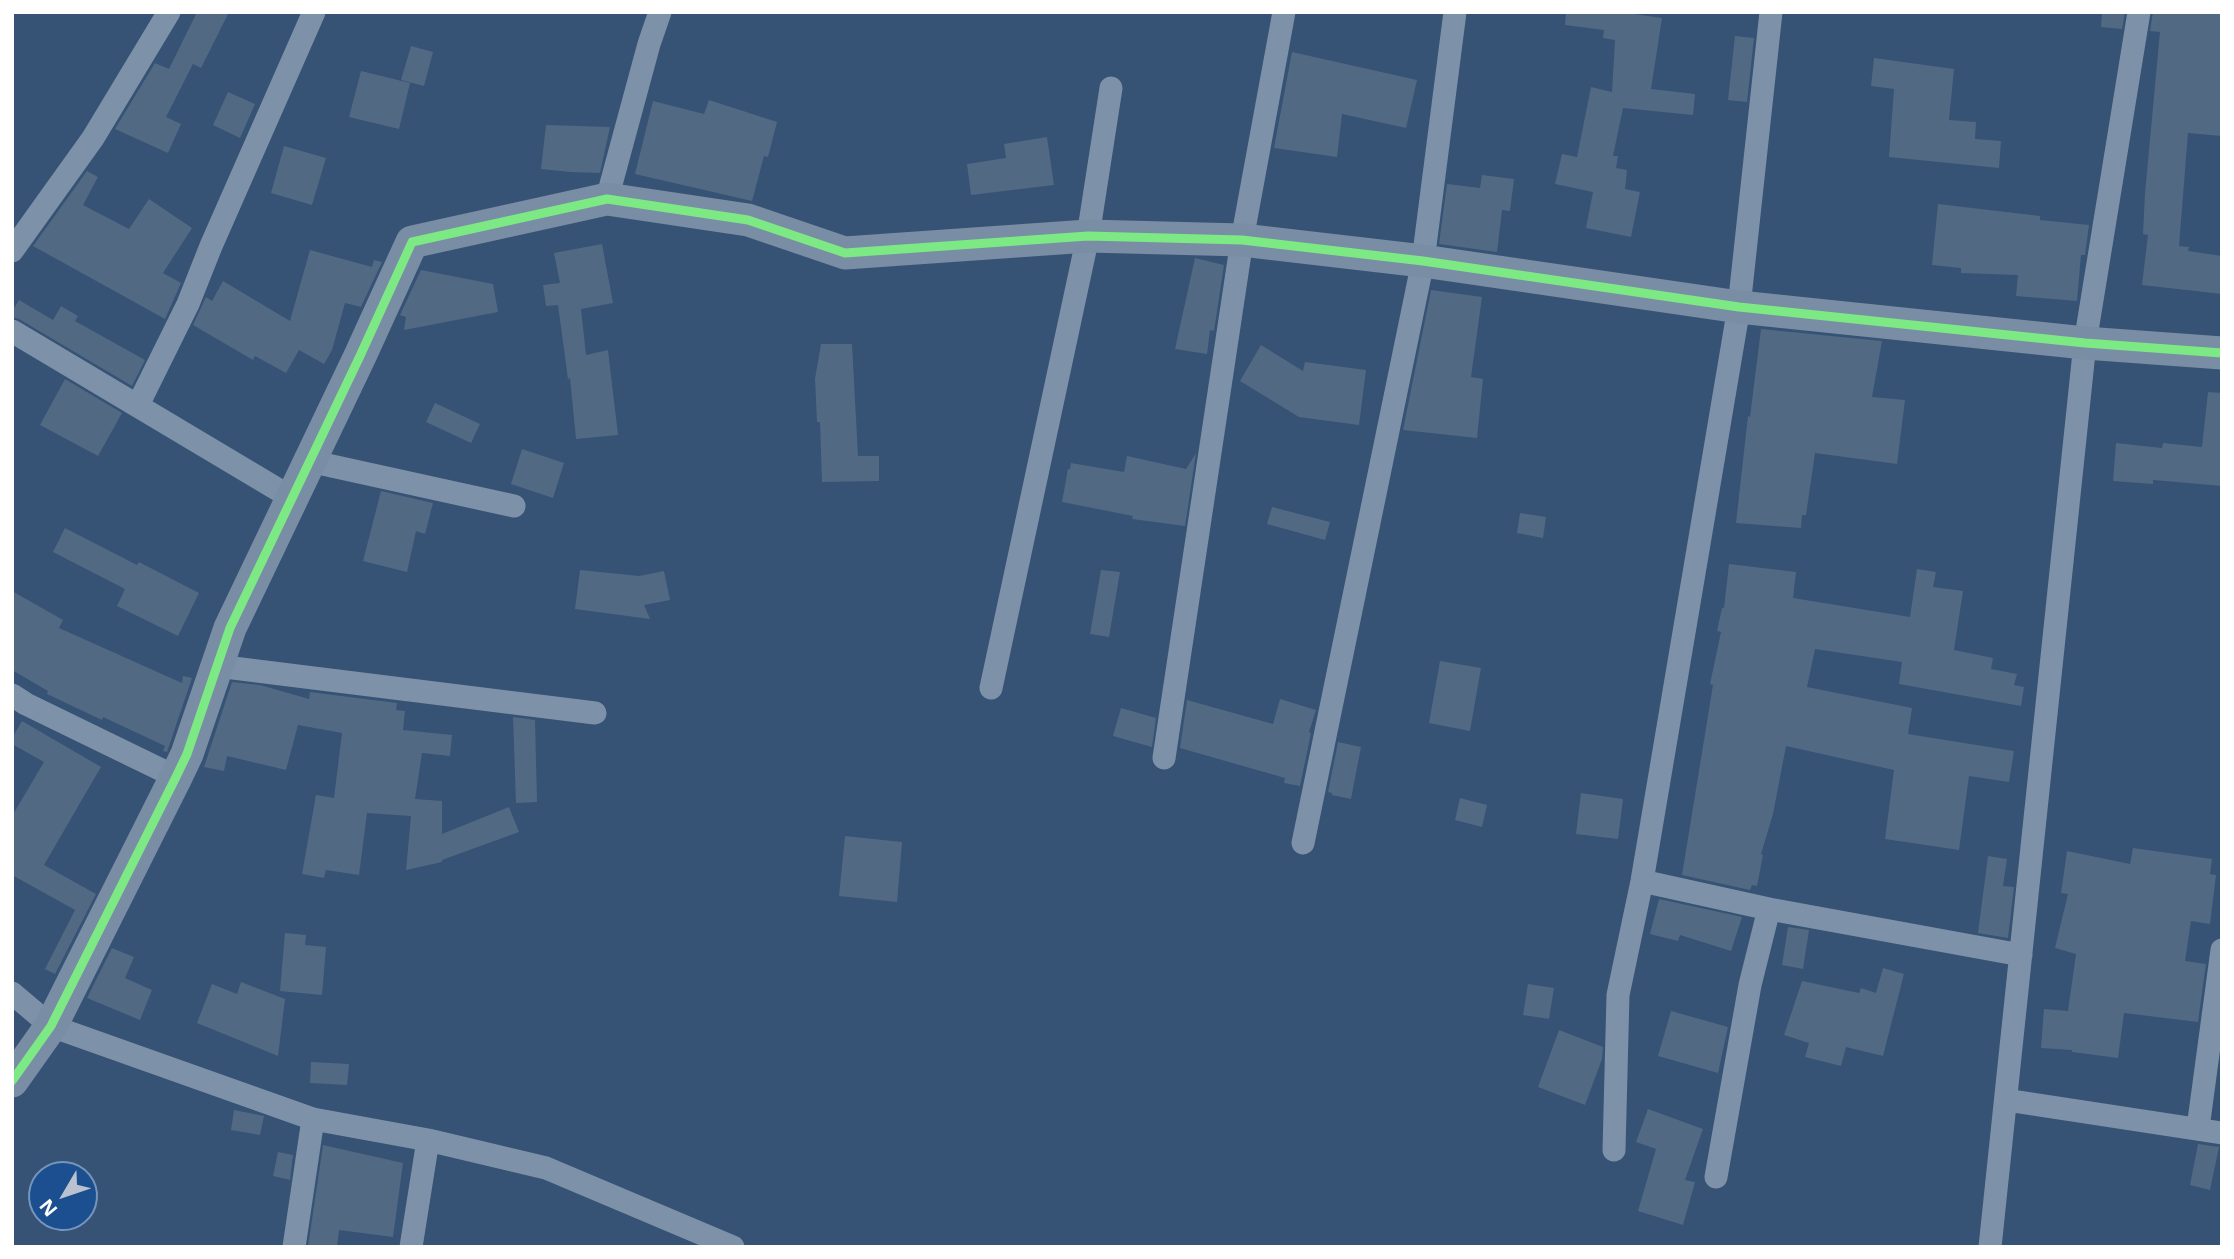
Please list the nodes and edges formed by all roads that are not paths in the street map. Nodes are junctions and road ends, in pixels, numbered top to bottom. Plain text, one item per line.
1 (169, 12) edge
2 (314, 12) edge
3 (660, 12) edge
4 (1284, 12) edge
5 (1455, 12) edge
6 (1771, 12) edge
7 (2139, 12) edge
8 (1111, 88) dead end
9 (607, 199) junction
10 (1088, 236) junction
11 (1242, 240) junction
12 (12, 251) edge
13 (1423, 261) junction
14 (1739, 307) junction
15 (12, 331) edge
16 (2085, 343) junction
17 (2222, 353) edge
18 (138, 405) junction
19 (309, 461) junction
20 (292, 498) junction
21 (514, 506) dead end
22 (217, 666) junction
23 (991, 688) dead end
24 (12, 695) edge
25 (595, 713) dead end
26 (1164, 758) dead end
27 (176, 777) junction
28 (1303, 843) dead end
29 (1642, 881) junction
30 (1769, 909) junction
31 (2222, 950) edge
32 (2021, 955) junction
33 (12, 993) edge
34 (51, 1026) junction
35 (12, 1081) edge
36 (2006, 1100) junction
37 (313, 1119) junction
38 (2198, 1128) junction
39 (2222, 1133) edge
40 (428, 1140) junction
41 (1614, 1150) dead end
42 (1716, 1177) dead end
43 (294, 1247) edge
44 (411, 1247) edge
45 (733, 1247) edge
46 (1990, 1247) edge

1 - 12 street
2 - 18 street
3 - 9 street
4 - 11 street
5 - 13 street
6 - 14 street
7 - 16 street
8 - 10 street
9 - 10 street
9 - 19 street
10 - 11 street
10 - 23 street
11 - 13 street
11 - 26 street
13 - 14 street
13 - 28 street
14 - 16 street
14 - 29 street
15 - 18 street
16 - 17 street
16 - 32 street
18 - 20 street
19 - 20 street
19 - 21 street
20 - 22 street
22 - 25 street
22 - 27 street
24 - 27 street
27 - 34 street
29 - 30 street
29 - 41 street
30 - 32 street
30 - 42 street
31 - 38 street
32 - 36 street
33 - 34 street
34 - 35 street
34 - 37 street
36 - 38 street
36 - 46 street
37 - 40 street
37 - 43 street
38 - 39 street
40 - 44 street
40 - 45 street

